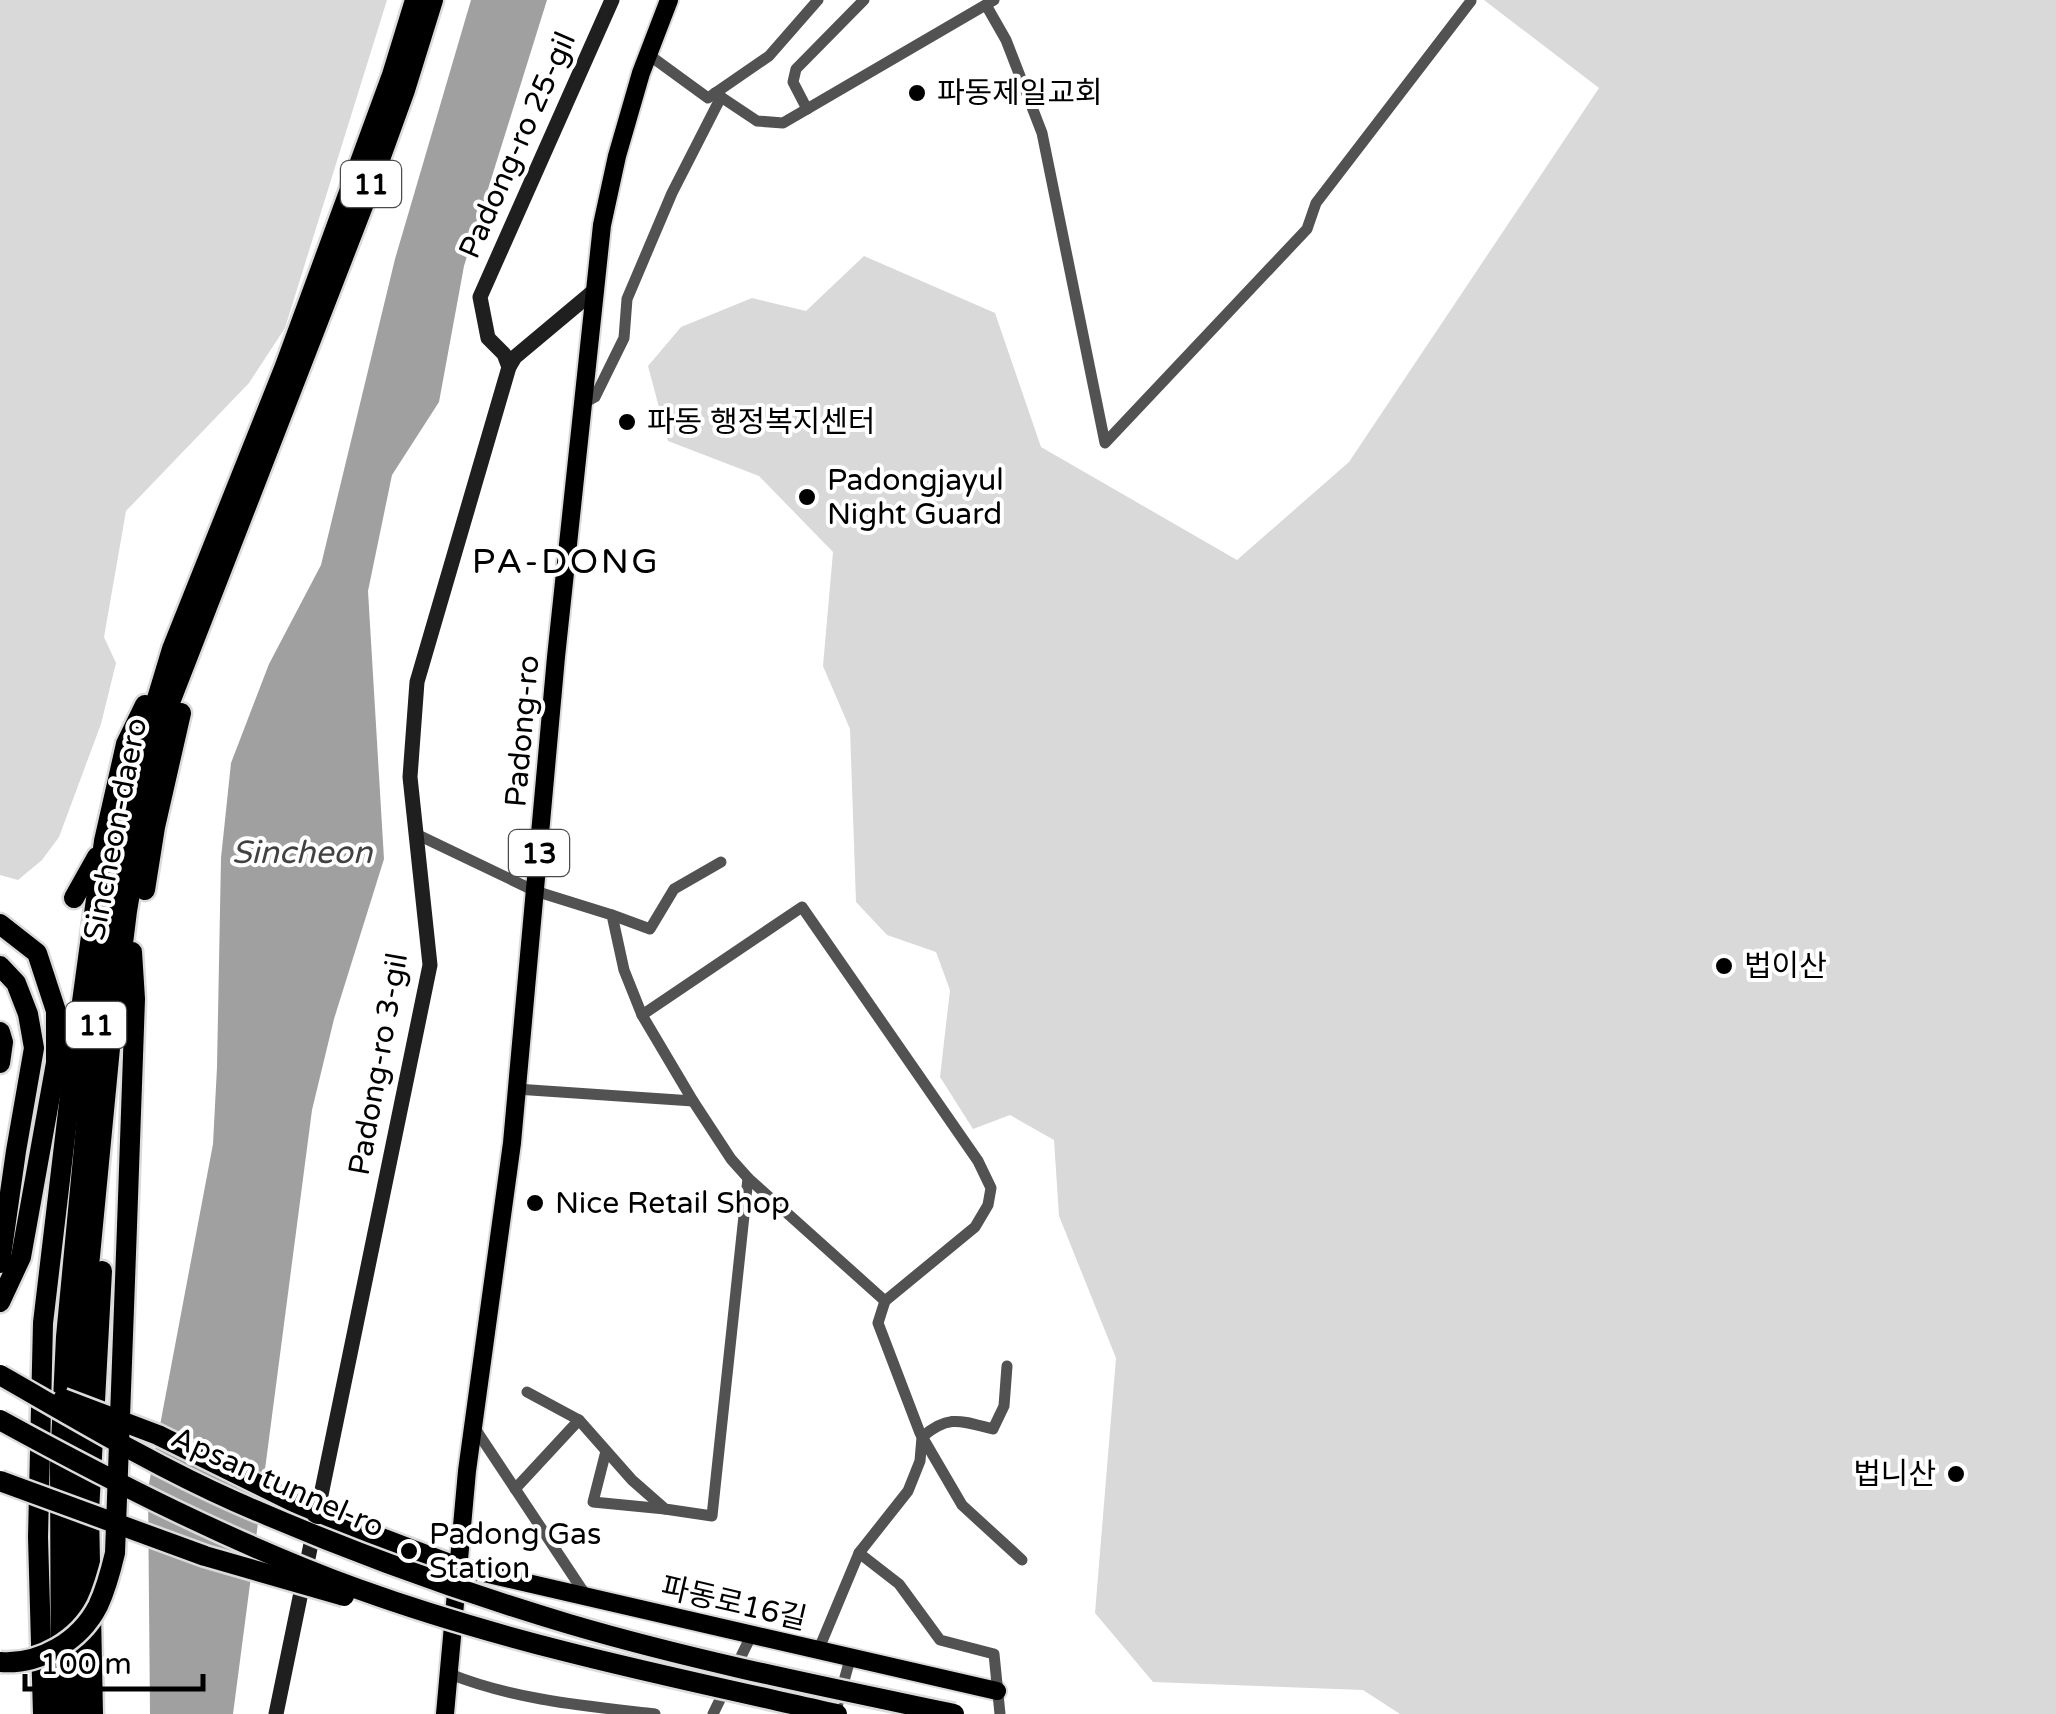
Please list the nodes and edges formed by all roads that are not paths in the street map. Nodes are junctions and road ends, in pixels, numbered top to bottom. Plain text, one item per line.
1 (416, 0) edge
2 (433, 0) edge
3 (612, 0) edge
4 (668, 0) edge
5 (818, 0) edge
6 (864, 0) edge
7 (1471, 0) edge
8 (990, 2) edge
9 (648, 55) junction
10 (718, 95) junction
11 (807, 109) junction
12 (596, 290) junction
13 (293, 366) junction
14 (509, 367) junction
15 (584, 403) junction
16 (212, 593) junction
17 (172, 650) junction
18 (416, 834) junction
19 (104, 841) junction
20 (721, 862) dead end
21 (535, 890) junction
22 (74, 898) dead end
23 (612, 916) junction
24 (0, 924) edge
25 (132, 952) junction
26 (0, 966) edge
27 (69, 976) dead end
28 (642, 1015) junction
29 (0, 1032) edge
30 (78, 1036) junction
31 (0, 1063) edge
32 (516, 1089) junction
33 (693, 1101) junction
34 (748, 1178) junction
35 (0, 1263) edge
36 (885, 1301) junction
37 (0, 1302) edge
38 (0, 1358) edge
39 (96, 1360) junction
40 (1006, 1366) dead end
41 (0, 1376) edge
42 (527, 1392) dead end
43 (59, 1402) junction
44 (0, 1420) edge
45 (579, 1420) junction
46 (474, 1426) junction
47 (150, 1431) junction
48 (922, 1437) junction
49 (606, 1451) junction
50 (92, 1452) junction
51 (0, 1481) edge
52 (514, 1490) junction
53 (665, 1509) junction
54 (858, 1553) junction
55 (1022, 1560) dead end
56 (458, 1567) junction
57 (590, 1598) junction
58 (439, 1616) junction
59 (752, 1634) junction
60 (818, 1651) junction
61 (0, 1662) edge
62 (450, 1674) junction
63 (997, 1691) junction
64 (43, 1714) edge
65 (61, 1714) edge
66 (76, 1714) edge
67 (92, 1714) edge
68 (276, 1714) edge
69 (445, 1714) edge
70 (655, 1714) edge
71 (714, 1714) edge
72 (836, 1714) edge
73 (954, 1714) edge
74 (1000, 1714) edge

1 - 13 highway, Sincheon-daero / 11
2 - 13 highway, Sincheon-daero / 11
3 - 14 street, Padong-ro 25-gil
4 - 9 main road, Padong-ro / 13
5 - 10 street
6 - 11 street
7 - 8 street
8 - 11 street
9 - 10 street
9 - 12 main road, Padong-ro / 13
10 - 11 street
10 - 15 street
12 - 14 street
12 - 15 main road, Padong-ro / 13
13 - 16 highway, Sincheon-daero / 11
13 - 17 highway, Sincheon-daero / 11
14 - 18 street, Padong-ro 3-gil
15 - 21 main road, Padong-ro / 13
16 - 25 highway, 11
16 - 66 highway, Sincheon-daero / 11
17 - 19 highway, 11
17 - 43 highway, Sincheon-daero / 11
18 - 21 street
18 - 68 street, Padong-ro 3-gil
19 - 22 highway
19 - 30 highway, 11
20 - 23 street
21 - 23 street
21 - 32 main road, Padong-ro / 13
23 - 28 street
24 - 37 highway
25 - 39 highway, 11
25 - 61 highway, bridge
26 - 35 highway
27 - 30 highway
28 - 33 street
28 - 36 street
29 - 31 highway
30 - 64 highway, 11
32 - 33 street
32 - 46 main road, Padong-ro / 13
33 - 34 street
34 - 36 street
34 - 53 street
36 - 48 street
38 - 43 highway, bridge
39 - 47 highway
39 - 50 highway, 11
40 - 48 street
41 - 43 highway, Apsan tunnel-ro, bridge
42 - 45 street
43 - 47 highway, bridge
43 - 65 highway, Sincheon-daero / 11
43 - 73 highway, Apsan tunnel-ro, bridge
44 - 58 highway, bridge
45 - 49 street
45 - 52 street
46 - 52 street
46 - 56 main road, Padong-ro / 13
47 - 50 highway
47 - 56 highway
48 - 54 street
48 - 55 street
49 - 53 street
49 - 53 street
50 - 67 highway, 11
51 - 58 highway, bridge
52 - 57 street
54 - 60 street
54 - 63 street
56 - 57 main road, 파동로16길
56 - 62 main road, Padong-ro / 13
57 - 59 main road, 파동로16길
58 - 72 highway, bridge
59 - 60 street
59 - 71 street
60 - 63 main road, 파동로16길
60 - 72 street
62 - 69 main road, Padong-ro / 13
62 - 70 street
63 - 74 street

